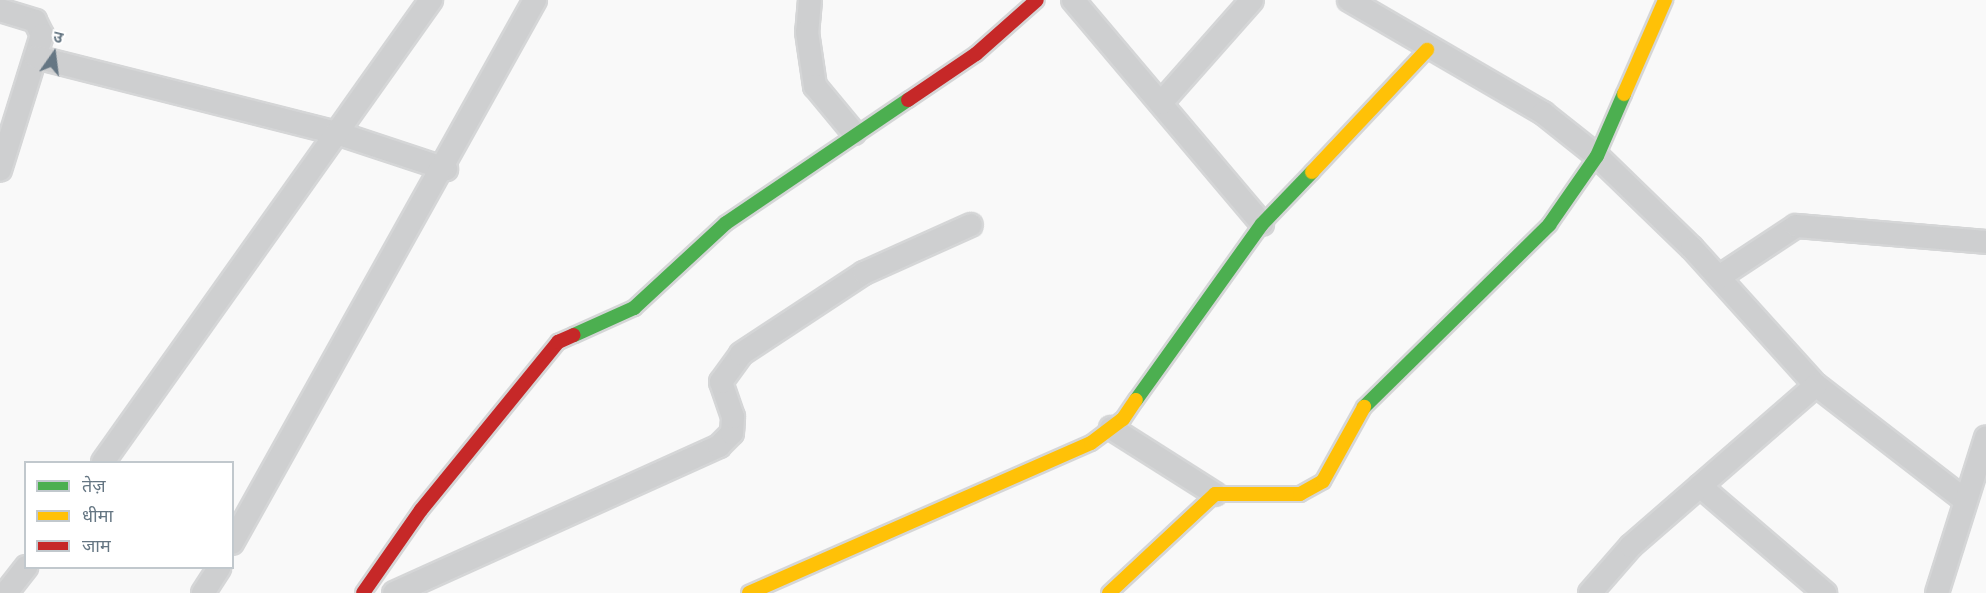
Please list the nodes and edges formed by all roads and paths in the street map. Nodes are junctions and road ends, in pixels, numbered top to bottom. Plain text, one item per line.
1 (431, 0) edge
2 (535, 0) edge
3 (810, 0) edge
4 (1037, 0) edge
5 (1073, 0) edge
6 (1252, 0) edge
7 (1349, 0) edge
8 (1665, 0) edge
9 (0, 10) edge
10 (1427, 50) junction
11 (36, 57) junction
12 (1161, 103) junction
13 (337, 133) junction
14 (854, 133) junction
15 (1596, 156) junction
16 (446, 169) junction
17 (0, 170) edge
18 (1262, 224) junction
19 (971, 225) dead end
20 (1986, 243) edge
21 (1719, 277) junction
22 (1816, 385) junction
23 (1111, 428) junction
24 (1986, 438) edge
25 (104, 461) edge
26 (1700, 486) junction
27 (1215, 494) junction
28 (1965, 500) junction
29 (234, 540) edge
30 (24, 569) edge
31 (218, 569) edge
32 (6, 593) edge
33 (203, 593) edge
34 (363, 593) edge
35 (394, 593) edge
36 (749, 593) edge
37 (1109, 593) edge
38 (1590, 593) edge
39 (1825, 593) edge
40 (1937, 593) edge

1 - 13 street
2 - 16 street
3 - 14 street
4 - 14 street
5 - 12 street
6 - 12 street
7 - 10 street
8 - 15 street
9 - 11 street
10 - 15 street
10 - 18 street
11 - 13 street
11 - 17 street
12 - 18 street
13 - 16 street
13 - 25 street
14 - 34 street
15 - 21 street
15 - 27 street
16 - 29 street
18 - 23 street
19 - 35 street
20 - 21 street
21 - 22 street
22 - 26 street
22 - 28 street
23 - 27 street
23 - 36 street
24 - 28 street
26 - 38 street
26 - 39 street
27 - 37 street
28 - 40 street
30 - 32 street
31 - 33 street

